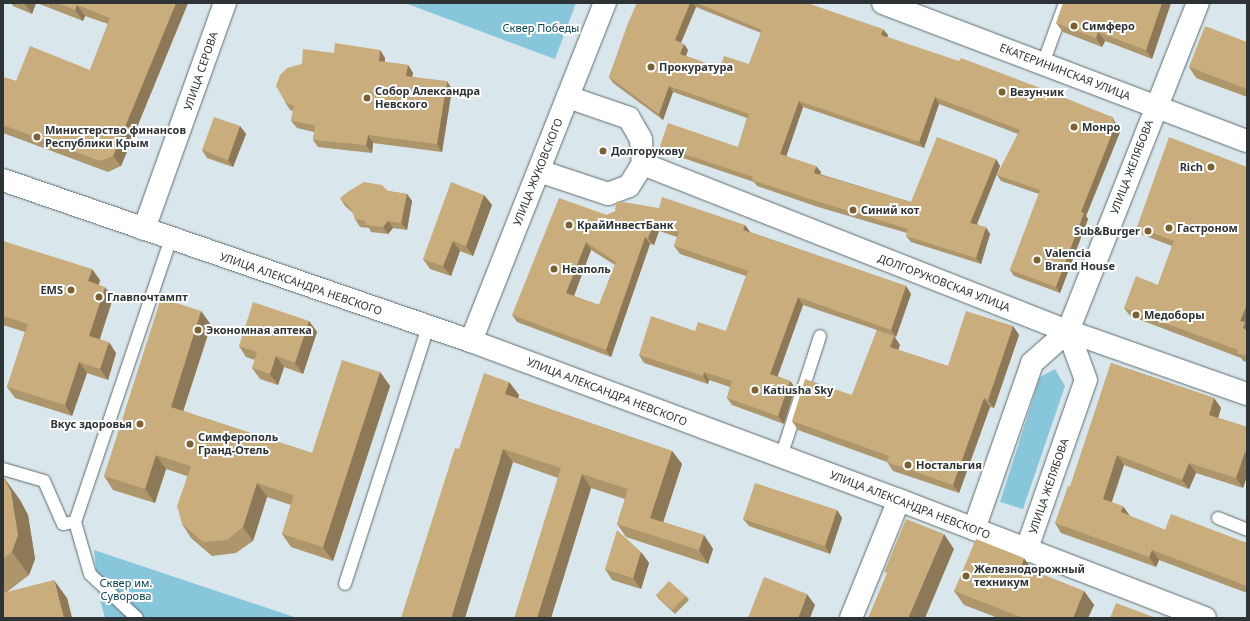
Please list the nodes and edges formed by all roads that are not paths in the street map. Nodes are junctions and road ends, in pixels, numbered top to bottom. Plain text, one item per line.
1 (225, 3) edge
2 (605, 3) edge
3 (883, 3) edge
4 (1065, 3) edge
5 (1198, 3) edge
6 (1043, 64) junction
7 (568, 97) junction
8 (1156, 107) junction
9 (1247, 141) edge
10 (643, 164) junction
11 (539, 171) junction
12 (3, 180) edge
13 (144, 229) junction
14 (172, 239) junction
15 (428, 327) junction
16 (1068, 332) junction
17 (820, 336) dead end
18 (472, 341) junction
19 (1247, 394) edge
20 (780, 457) junction
21 (3, 469) edge
22 (899, 500) junction
23 (1218, 518) dead end
24 (75, 522) junction
25 (974, 529) junction
26 (1247, 530) edge
27 (1026, 551) junction
28 (345, 584) dead end
29 (137, 618) edge
30 (851, 618) edge
31 (1205, 618) edge

1 - 13 main road, УЛИЦА СЕРОВА
2 - 7 main road, УЛИЦА ЖУКОВСКОГО
3 - 6 main road, ЕКАТЕРИНИНСКАЯ УЛИЦА
4 - 6 lane
5 - 8 main road, УЛИЦА ЖЕЛЯБОВА
6 - 8 main road, ЕКАТЕРИНИНСКАЯ УЛИЦА
7 - 10 main road
7 - 11 main road, УЛИЦА ЖУКОВСКОГО
8 - 9 main road, ЕКАТЕРИНИНСКАЯ УЛИЦА
8 - 16 main road, УЛИЦА ЖЕЛЯБОВА
10 - 11 main road
10 - 16 main road, ДОЛГОРУКОВСКАЯ УЛИЦА
11 - 18 main road, УЛИЦА ЖУКОВСКОГО
12 - 13 main road, УЛИЦА АЛЕКСАНДРА НЕВСКОГО
13 - 14 main road, УЛИЦА АЛЕКСАНДРА НЕВСКОГО
14 - 15 main road, УЛИЦА АЛЕКСАНДРА НЕВСКОГО
14 - 24 lane
15 - 18 main road, УЛИЦА АЛЕКСАНДРА НЕВСКОГО
15 - 28 lane
16 - 19 main road, ДОЛГОРУКОВСКАЯ УЛИЦА
16 - 25 main road, УЛИЦА ЖЕЛЯБОВА
16 - 27 main road, УЛИЦА ЖЕЛЯБОВА
17 - 20 lane
18 - 20 main road, УЛИЦА АЛЕКСАНДРА НЕВСКОГО
20 - 22 main road, УЛИЦА АЛЕКСАНДРА НЕВСКОГО
21 - 24 lane
22 - 25 main road, УЛИЦА АЛЕКСАНДРА НЕВСКОГО
22 - 30 main road
23 - 26 lane
24 - 29 lane
25 - 27 main road, УЛИЦА АЛЕКСАНДРА НЕВСКОГО
27 - 31 main road, УЛИЦА АЛЕКСАНДРА НЕВСКОГО

